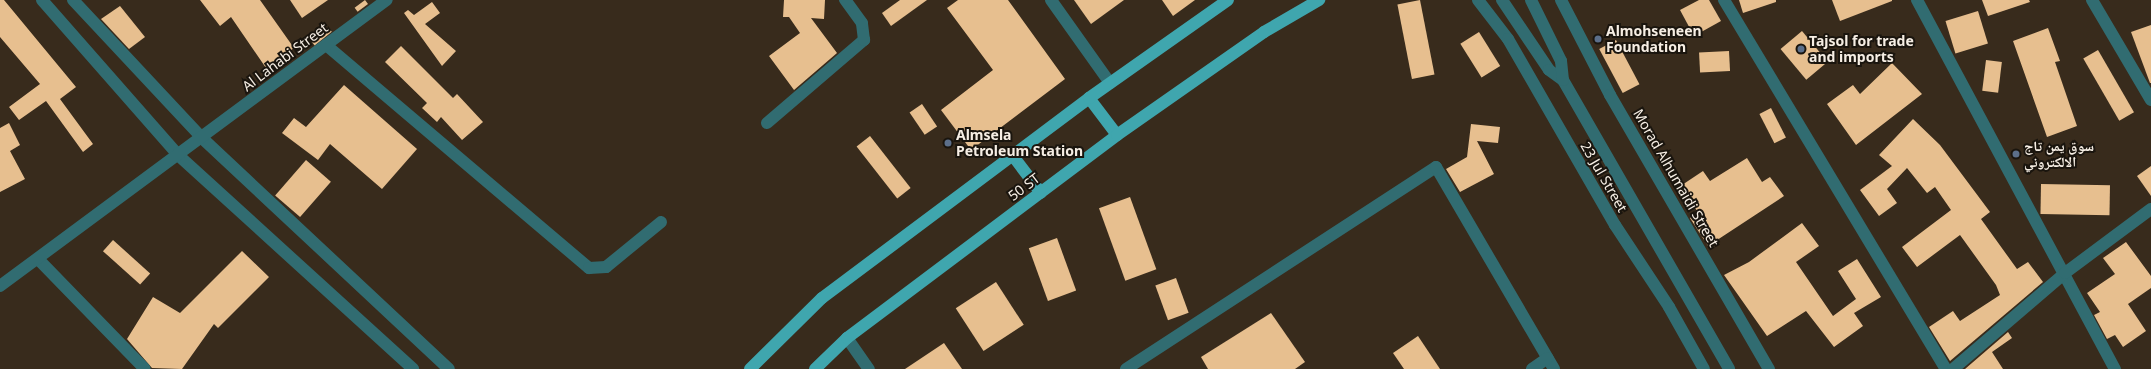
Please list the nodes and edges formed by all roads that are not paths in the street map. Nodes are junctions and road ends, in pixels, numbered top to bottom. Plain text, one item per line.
1 (42, 0) edge
2 (73, 0) edge
3 (387, 0) edge
4 (845, 0) edge
5 (1051, 0) edge
6 (1228, 0) edge
7 (1319, 0) edge
8 (1478, 0) edge
9 (1502, 0) edge
10 (1531, 0) edge
11 (1561, 0) edge
12 (1724, 0) edge
13 (1917, 0) edge
14 (2092, 0) edge
15 (326, 46) junction
16 (1563, 80) junction
17 (1110, 83) junction
18 (1089, 98) junction
19 (2151, 100) edge
20 (767, 123) dead end
21 (1117, 135) junction
22 (202, 138) junction
23 (178, 155) junction
24 (1013, 156) junction
25 (1041, 193) junction
26 (2151, 209) edge
27 (661, 222) dead end
28 (38, 259) junction
29 (2064, 273) junction
30 (0, 286) edge
31 (847, 338) junction
32 (1551, 364) edge
33 (145, 369) edge
34 (413, 369) edge
35 (449, 369) edge
36 (750, 369) edge
37 (814, 369) edge
38 (869, 369) edge
39 (1126, 369) edge
40 (1532, 369) edge
41 (1704, 369) edge
42 (1729, 369) edge
43 (1769, 369) edge
44 (1946, 369) edge
45 (1953, 369) edge
46 (2115, 369) edge

1 - 23 street
2 - 22 street
3 - 15 street, Al Lahabi Street
4 - 20 street
5 - 17 street
6 - 17 main road
7 - 21 main road, 50 ST
8 - 41 street, 23 Jul Street
9 - 16 street
10 - 16 street
11 - 43 street, Morad Alhumaidi Street
12 - 44 street
13 - 29 street
14 - 19 street
15 - 22 street, Al Lahabi Street
15 - 27 street
16 - 42 street
17 - 18 main road
18 - 21 main road
18 - 24 main road
21 - 25 main road, 50 ST
22 - 23 street, Al Lahabi Street
22 - 35 street
23 - 28 street, Al Lahabi Street
23 - 34 street
24 - 25 main road
24 - 36 main road
25 - 31 main road, 50 ST
26 - 29 street
28 - 30 street, Al Lahabi Street
28 - 33 street
29 - 45 street
29 - 46 street
31 - 37 main road, 50 ST
31 - 38 street
32 - 39 street
32 - 40 street

